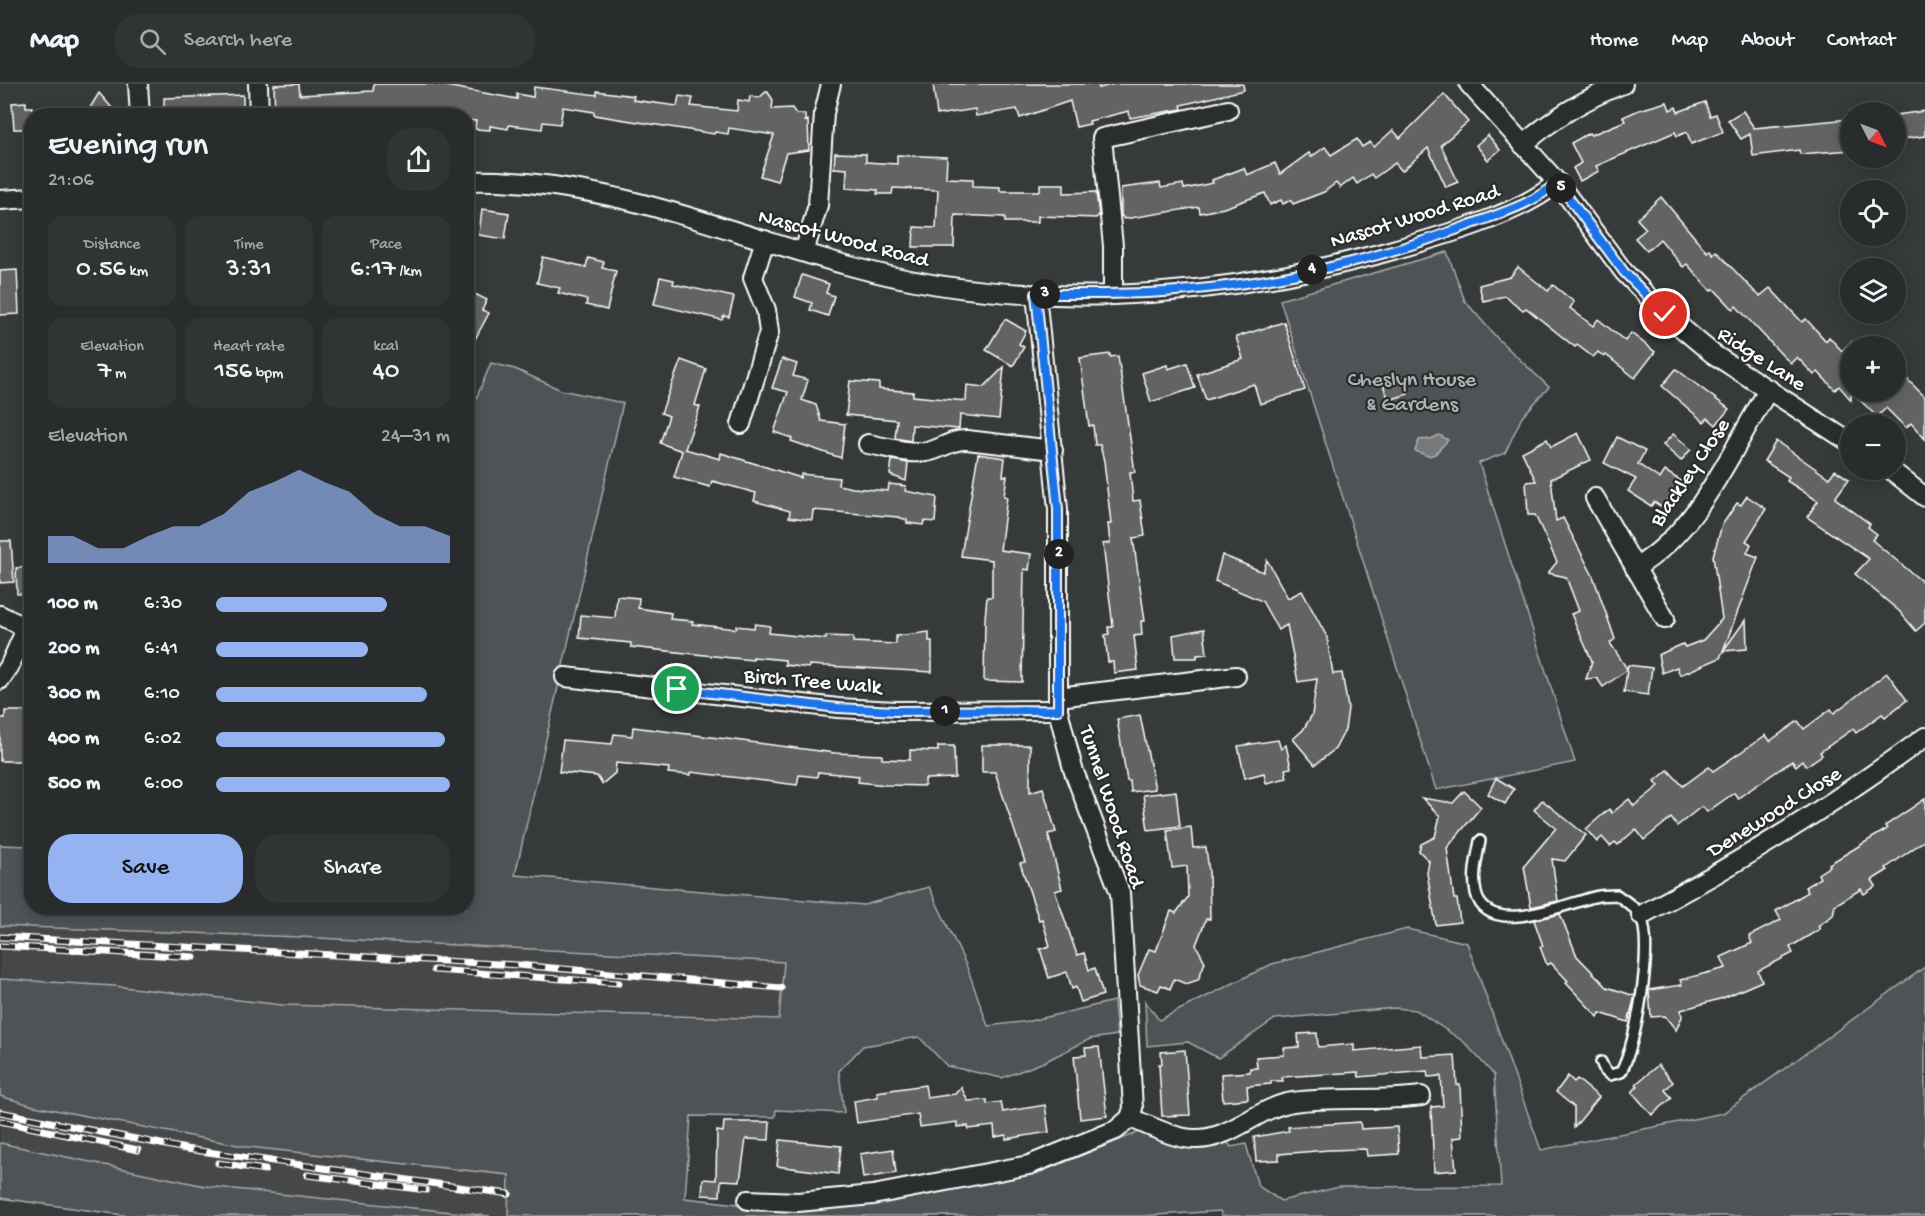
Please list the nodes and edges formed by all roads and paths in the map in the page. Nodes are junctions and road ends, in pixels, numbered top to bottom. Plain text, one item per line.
1 (138, 84) edge
2 (258, 84) edge
3 (831, 84) edge
4 (1469, 84) edge
5 (1623, 84) edge
6 (140, 108) edge
7 (260, 108) edge
8 (1228, 110) dead end
9 (1523, 145) junction
10 (474, 181) edge
11 (1557, 182) junction
12 (24, 198) edge
13 (0, 200) edge
14 (765, 240) junction
15 (804, 252) junction
16 (1036, 294) junction
17 (1113, 294) junction
18 (1769, 389) junction
19 (741, 424) dead end
20 (1840, 436) edge
21 (868, 444) dead end
22 (1053, 450) junction
23 (1903, 480) edge
24 (1925, 497) edge
25 (1595, 498) dead end
26 (1635, 568) junction
27 (0, 615) edge
28 (1665, 619) dead end
29 (24, 627) edge
30 (24, 639) edge
31 (1236, 676) dead end
32 (565, 677) dead end
33 (0, 680) edge
34 (1058, 704) junction
35 (1925, 737) edge
36 (1480, 841) dead end
37 (1641, 915) junction
38 (1601, 1062) dead end
39 (1421, 1096) dead end
40 (1130, 1118) junction
41 (748, 1200) dead end

1 - 6 street
2 - 7 street
3 - 15 street
4 - 9 street, Ridge Lane
5 - 9 street
8 - 17 street
9 - 11 street, Ridge Lane
10 - 14 street, Nascot Wood Road
11 - 17 street, Nascot Wood Road
11 - 18 street, Ridge Lane
12 - 13 street
14 - 15 street, Nascot Wood Road
14 - 19 street
15 - 16 street, Nascot Wood Road
16 - 17 street, Nascot Wood Road
16 - 22 street, Tunnel Wood Road
18 - 20 street, Ridge Lane
18 - 26 street, Blackley Close
21 - 22 street
22 - 34 street, Tunnel Wood Road
23 - 24 street
25 - 26 street, Blackley Close
26 - 28 street, Blackley Close
27 - 29 street
30 - 33 street
31 - 34 street, Birch Tree Walk
32 - 34 street, Birch Tree Walk
34 - 40 street, Tunnel Wood Road
35 - 37 street, Denewood Close
36 - 37 lane
37 - 38 lane
39 - 40 street
40 - 41 street

